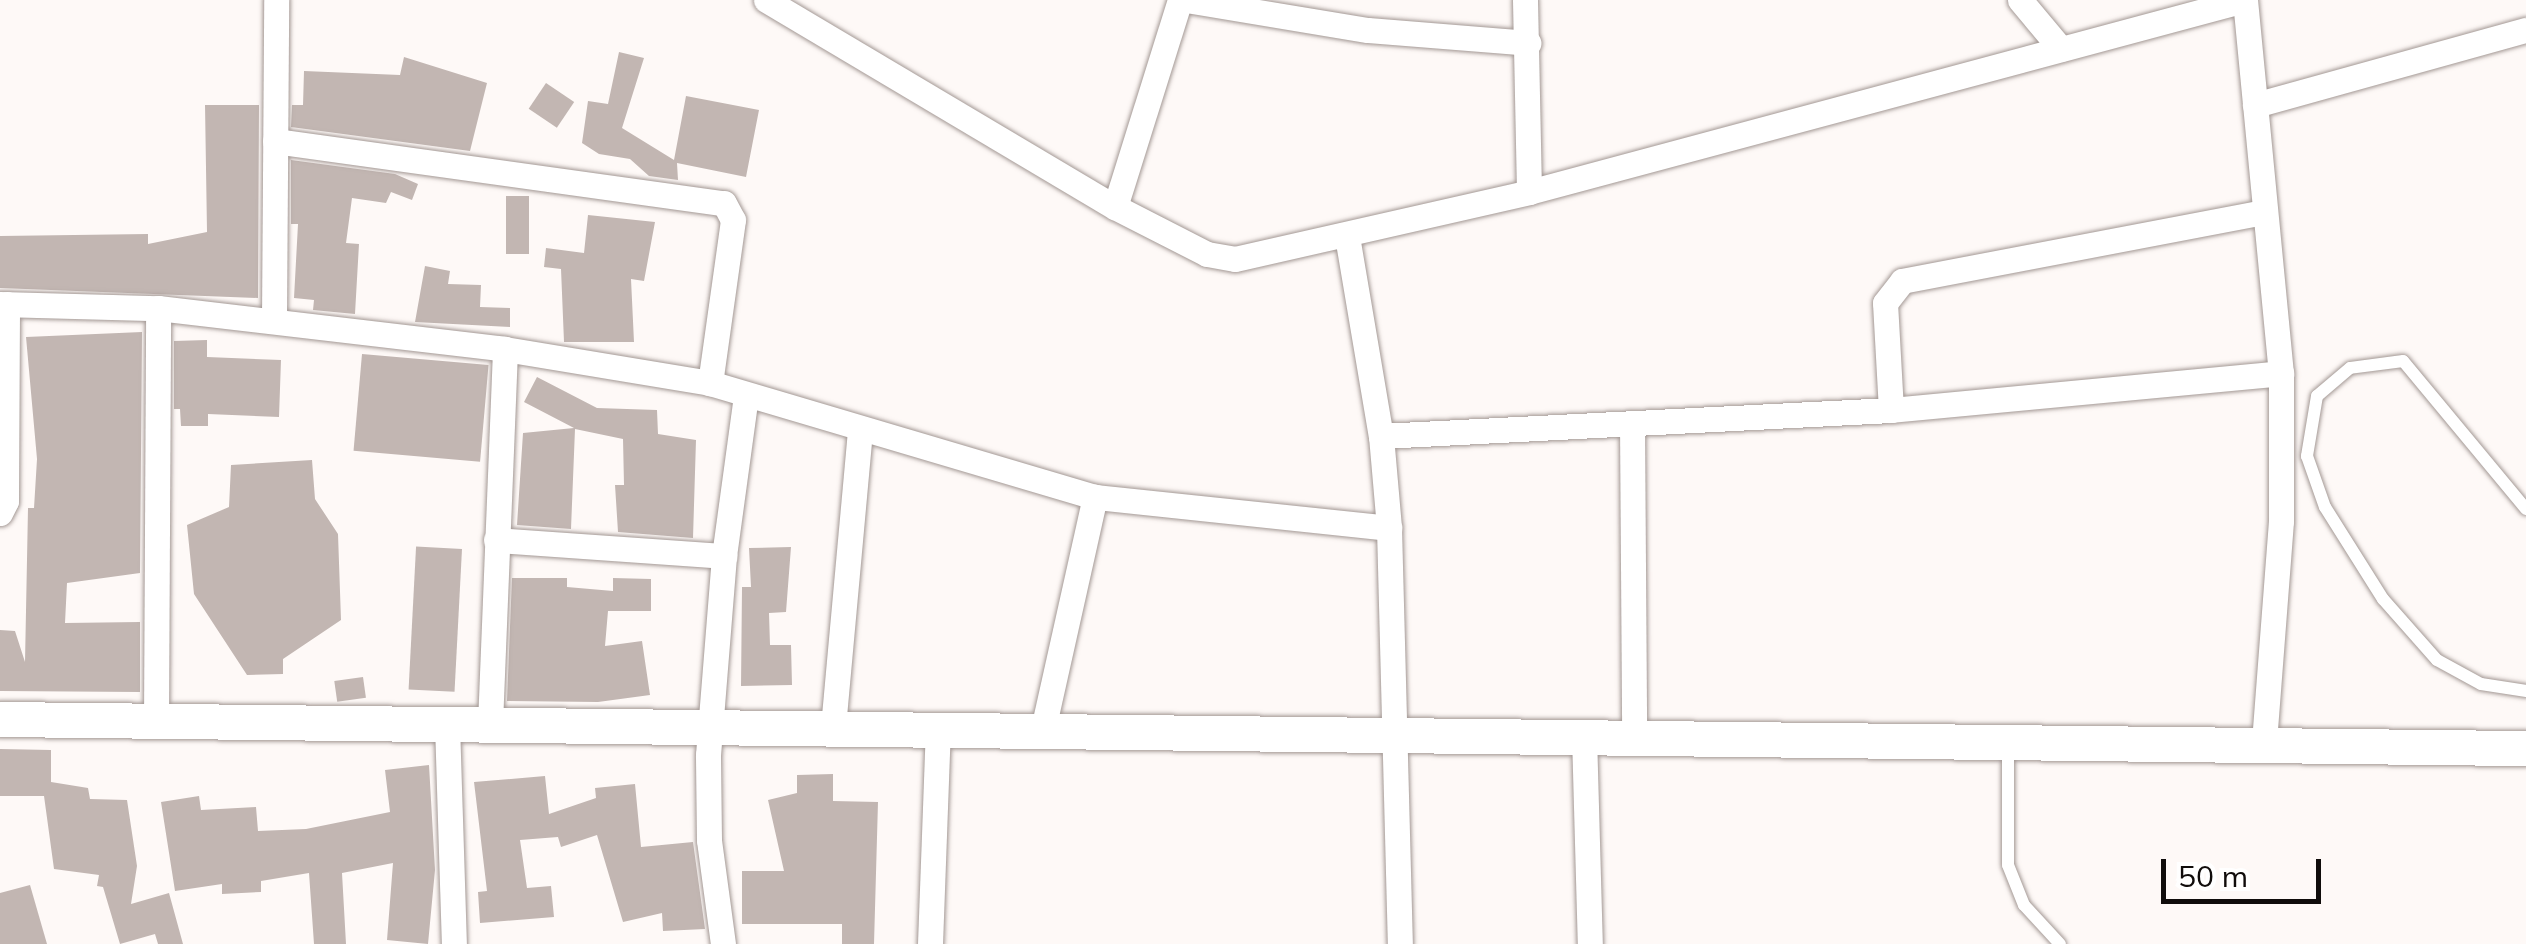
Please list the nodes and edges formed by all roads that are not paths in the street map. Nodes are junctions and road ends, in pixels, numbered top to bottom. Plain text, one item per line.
1 (276, 0) edge
2 (766, 0) edge
3 (1183, 0) edge
4 (1526, 0) edge
5 (2020, 0) edge
6 (2244, 0) edge
7 (2526, 30) edge
8 (1528, 43) junction
9 (2062, 49) junction
10 (2255, 105) junction
11 (275, 140) junction
12 (1529, 192) junction
13 (1115, 206) junction
14 (2265, 212) junction
15 (1347, 236) junction
16 (4, 304) edge
17 (158, 308) junction
18 (274, 319) junction
19 (505, 350) junction
20 (2281, 372) junction
21 (710, 383) junction
22 (746, 395) junction
23 (1891, 410) junction
24 (1632, 422) junction
25 (860, 432) junction
26 (1381, 436) junction
27 (1095, 497) junction
28 (2526, 509) edge
29 (0, 513) edge
30 (1389, 528) junction
31 (496, 540) junction
32 (724, 556) junction
33 (2526, 691) edge
34 (0, 720) edge
35 (156, 721) junction
36 (447, 724) junction
37 (490, 724) junction
38 (713, 726) junction
39 (833, 727) junction
40 (938, 728) junction
41 (1043, 729) junction
42 (1396, 732) junction
43 (1584, 735) junction
44 (1634, 736) junction
45 (2008, 741) junction
46 (2264, 744) junction
47 (2526, 748) edge
48 (454, 944) edge
49 (723, 944) edge
50 (930, 944) edge
51 (1400, 944) edge
52 (1590, 944) edge
53 (2060, 944) edge

1 - 11 street
2 - 13 street
3 - 8 street
3 - 13 street
4 - 8 street
5 - 9 street
6 - 9 street
6 - 10 street
7 - 10 street
8 - 12 street
9 - 12 street
10 - 14 street
11 - 18 street
11 - 21 street
12 - 15 street
13 - 15 street
14 - 20 street
14 - 23 street
15 - 26 street
16 - 17 street
16 - 29 street
17 - 18 street
17 - 35 street
18 - 19 street
19 - 21 street
19 - 31 street
20 - 23 street
20 - 46 street
21 - 22 street
22 - 25 street
22 - 32 street
23 - 24 street
24 - 26 street
24 - 44 street
25 - 27 street
25 - 39 street
26 - 30 street
27 - 30 street
27 - 41 street
28 - 33 lane
30 - 42 street
31 - 32 street
31 - 37 street
32 - 38 street
34 - 35 main road
35 - 36 main road
36 - 37 main road
36 - 48 street
37 - 38 main road
38 - 39 main road
38 - 49 street
39 - 40 main road
40 - 41 main road
40 - 50 street
41 - 42 main road
42 - 43 main road
42 - 51 street
43 - 44 main road
43 - 52 street
44 - 45 main road
45 - 46 main road
45 - 53 lane
46 - 47 main road

